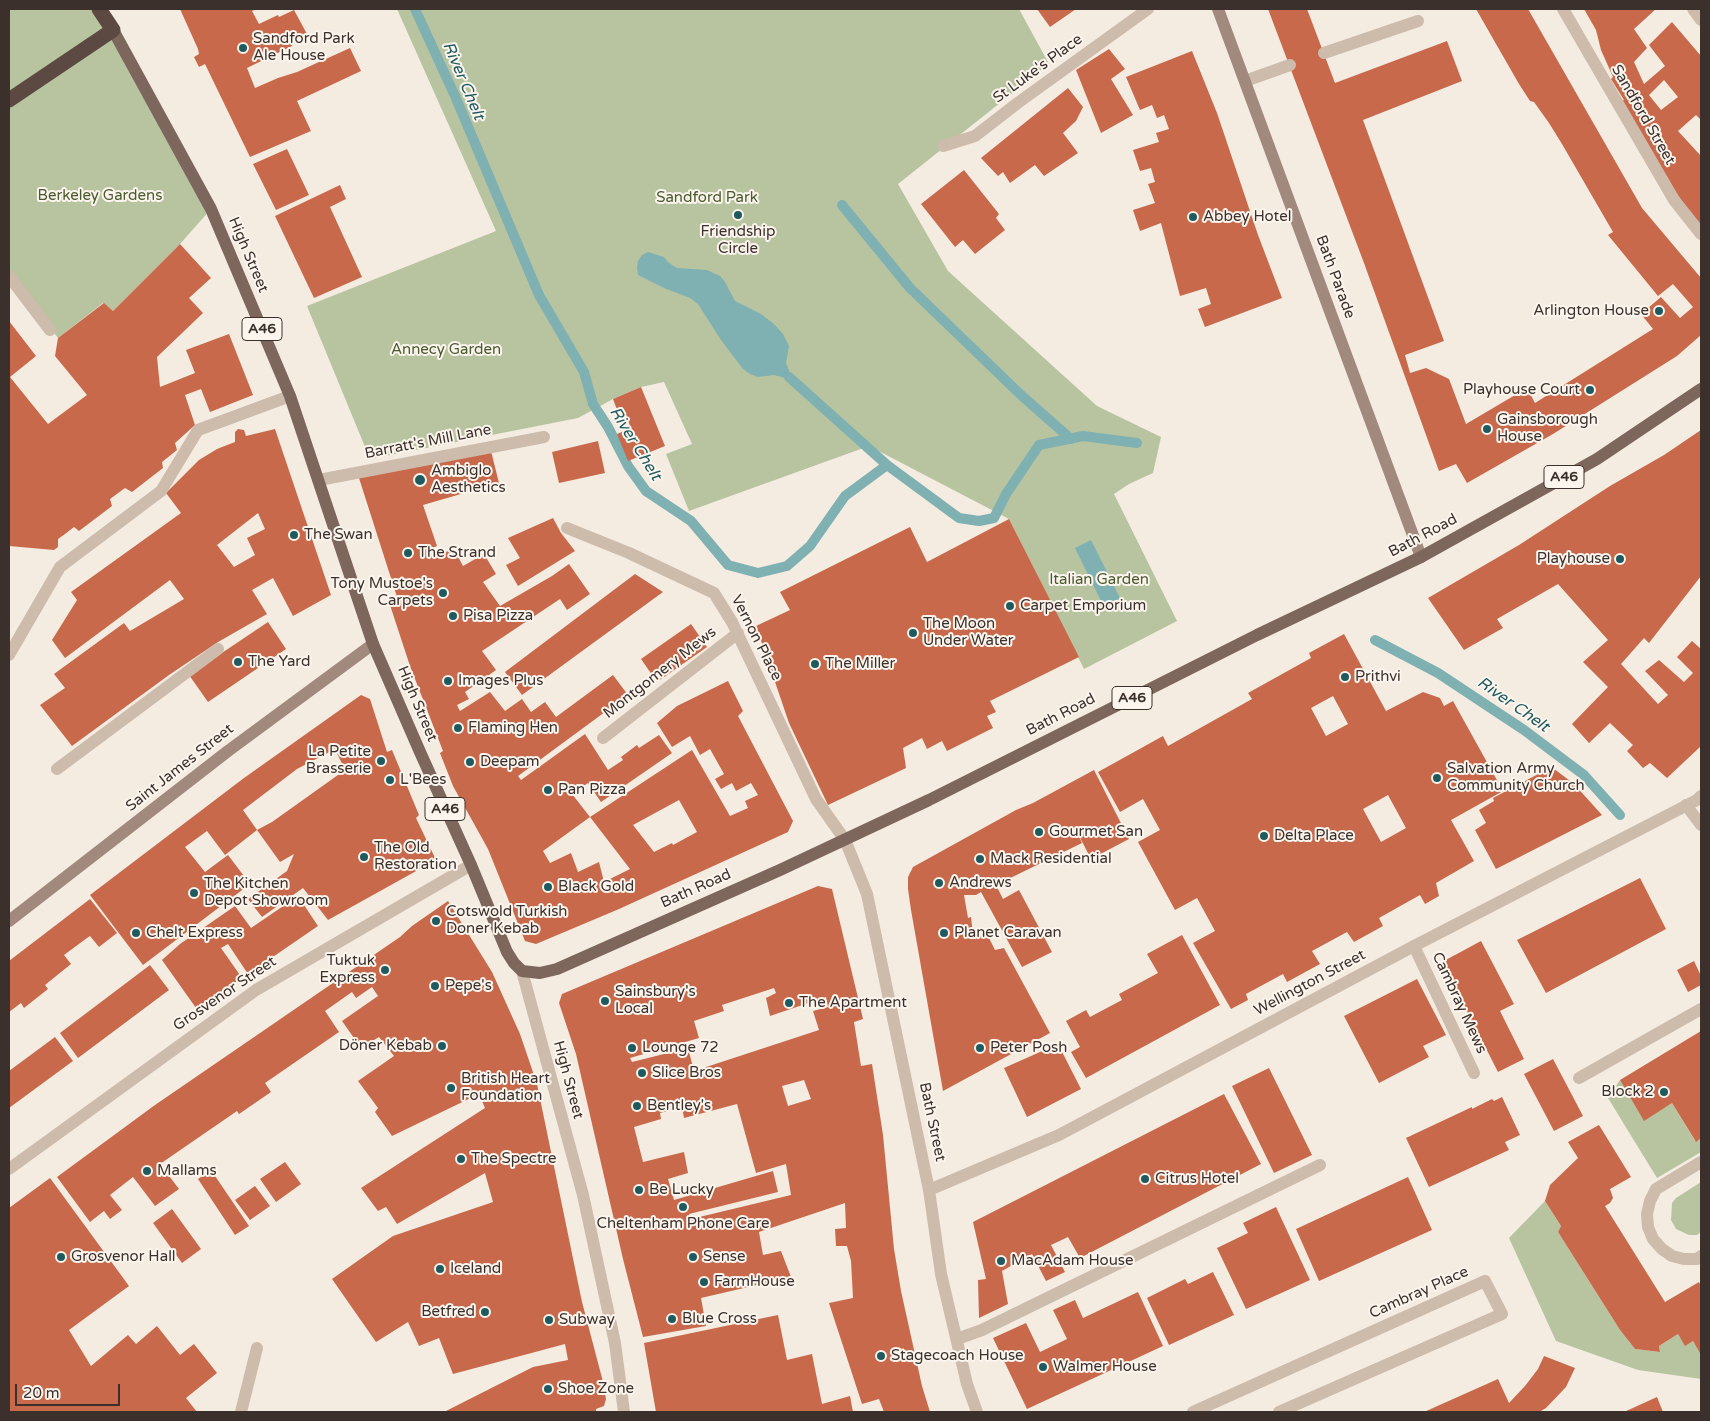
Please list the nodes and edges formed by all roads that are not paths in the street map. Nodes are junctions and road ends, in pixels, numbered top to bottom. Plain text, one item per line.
1 (99, 9) edge
2 (1148, 9) edge
3 (1218, 9) edge
4 (1563, 9) edge
5 (1693, 9) edge
6 (1701, 20) edge
7 (1418, 21) dead end
8 (113, 30) junction
9 (1324, 53) dead end
10 (1290, 65) dead end
11 (1245, 81) junction
12 (9, 100) edge
13 (943, 146) dead end
14 (1701, 234) edge
15 (9, 276) edge
16 (50, 330) dead end
17 (1701, 389) edge
18 (290, 396) junction
19 (544, 437) dead end
20 (319, 480) junction
21 (567, 528) dead end
22 (1420, 557) junction
23 (738, 633) junction
24 (373, 644) junction
25 (218, 649) dead end
26 (9, 655) edge
27 (603, 738) dead end
28 (57, 768) dead end
29 (1701, 796) edge
30 (1686, 805) junction
31 (1701, 825) edge
32 (845, 840) junction
33 (471, 865) junction
34 (9, 921) edge
35 (1414, 946) junction
36 (522, 971) junction
37 (1701, 1009) edge
38 (1474, 1073) dead end
39 (1579, 1078) dead end
40 (1701, 1162) edge
41 (1320, 1165) dead end
42 (9, 1169) edge
43 (930, 1190) junction
44 (1701, 1256) edge
45 (956, 1340) junction
46 (257, 1348) dead end
47 (241, 1412) edge
48 (624, 1412) edge
49 (977, 1412) edge
50 (1193, 1412) edge
51 (1279, 1412) edge

1 - 8 highway, A46
2 - 13 street, St Luke's Place
3 - 11 street, Bath Parade
4 - 14 street, Sandford Street
5 - 6 street
7 - 9 street
8 - 12 highway
8 - 18 main road, High Street / A46
10 - 11 street
11 - 22 street, Bath Parade
15 - 16 street
17 - 22 main road, Bath Road / A46
18 - 20 main road, High Street / A46
18 - 26 street
19 - 20 street, Barratt's Mill Lane
20 - 24 main road, High Street / A46
21 - 23 street, Vernon Place
22 - 32 main road, Bath Road / A46
23 - 27 street, Montgomery Mews
23 - 32 street, Vernon Place
24 - 33 main road, High Street / A46
24 - 34 street, Saint James Street
25 - 28 street
29 - 30 street, Wellington Street
30 - 31 street
30 - 35 street, Wellington Street
32 - 36 main road, Bath Road / A46
32 - 43 street, Bath Street
33 - 36 main road, High Street / A46
33 - 42 street, Grosvenor Street
35 - 38 street, Cambray Mews
35 - 43 street, Wellington Street
36 - 48 street, High Street
37 - 39 street
40 - 44 street
41 - 45 street
43 - 45 street, Bath Street
45 - 49 street, Bath Street
46 - 47 street
50 - 51 street, Cambray Place

